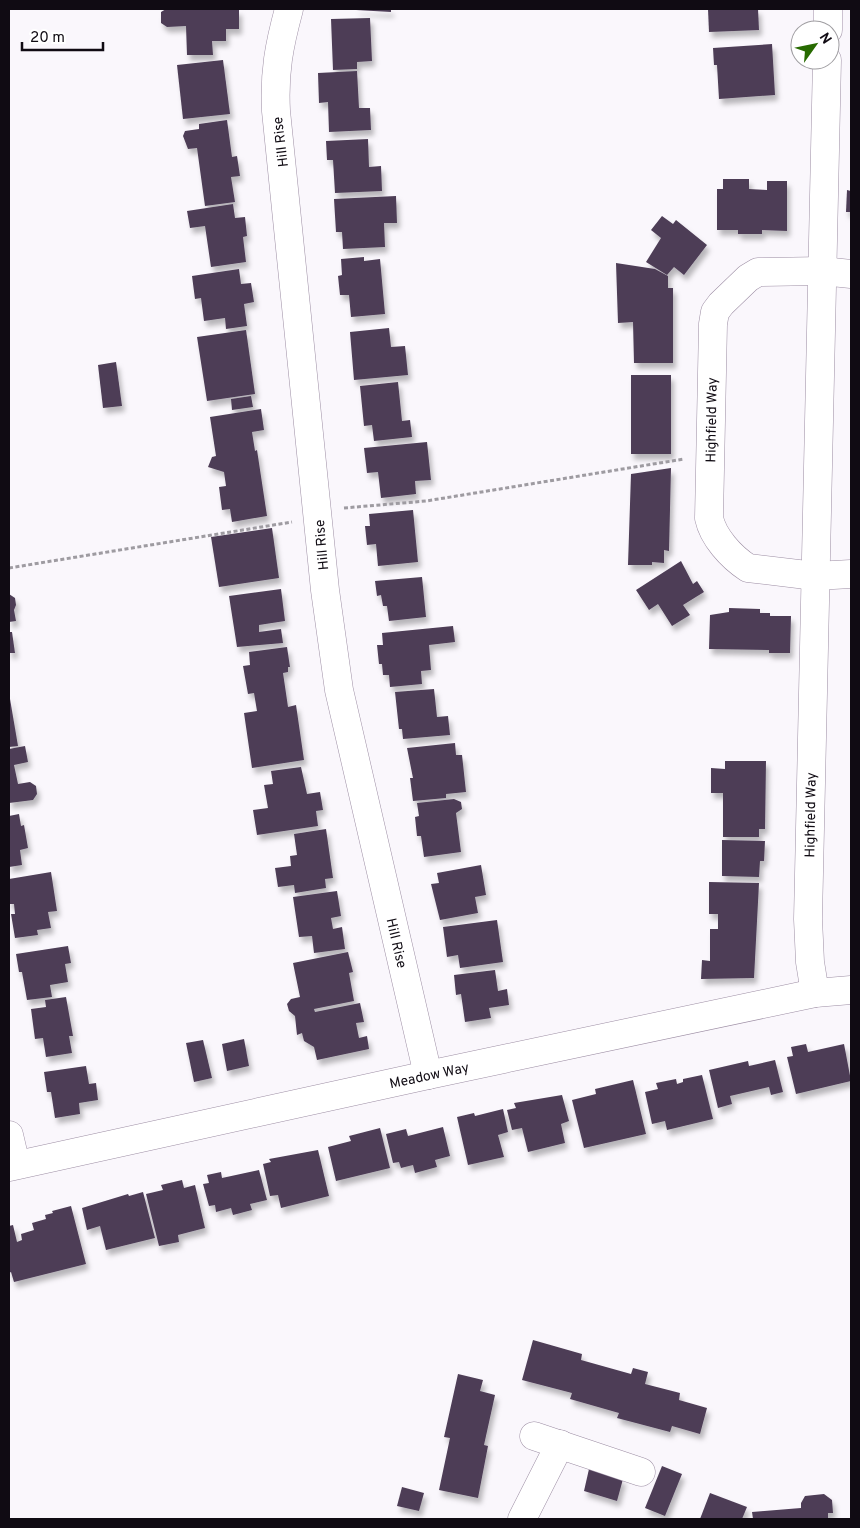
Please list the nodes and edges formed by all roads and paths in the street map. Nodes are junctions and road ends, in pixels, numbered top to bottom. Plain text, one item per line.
1 (289, 9) edge
2 (827, 70) edge
3 (822, 271) junction
4 (851, 274) edge
5 (710, 459) junction
6 (318, 514) junction
7 (9, 568) edge
8 (851, 574) edge
9 (815, 576) junction
10 (851, 990) edge
11 (815, 993) junction
12 (428, 1075) junction
13 (9, 1134) edge
14 (12, 1166) edge
15 (534, 1436) dead end
16 (560, 1444) junction
17 (641, 1472) dead end
18 (522, 1519) edge

1 - 6 street, Hill Rise
2 - 3 street, Highfield Way
3 - 4 street, Highfield Way
3 - 5 street, Highfield Way
3 - 9 street, Highfield Way
5 - 6 path
5 - 9 street, Highfield Way
6 - 7 path
6 - 12 street, Hill Rise
8 - 9 street, Highfield Way
9 - 11 street, Highfield Way
10 - 11 street, Meadow Way
11 - 12 street, Meadow Way
12 - 14 street, Meadow Way
13 - 14 street
15 - 16 street
16 - 17 street
16 - 18 street

